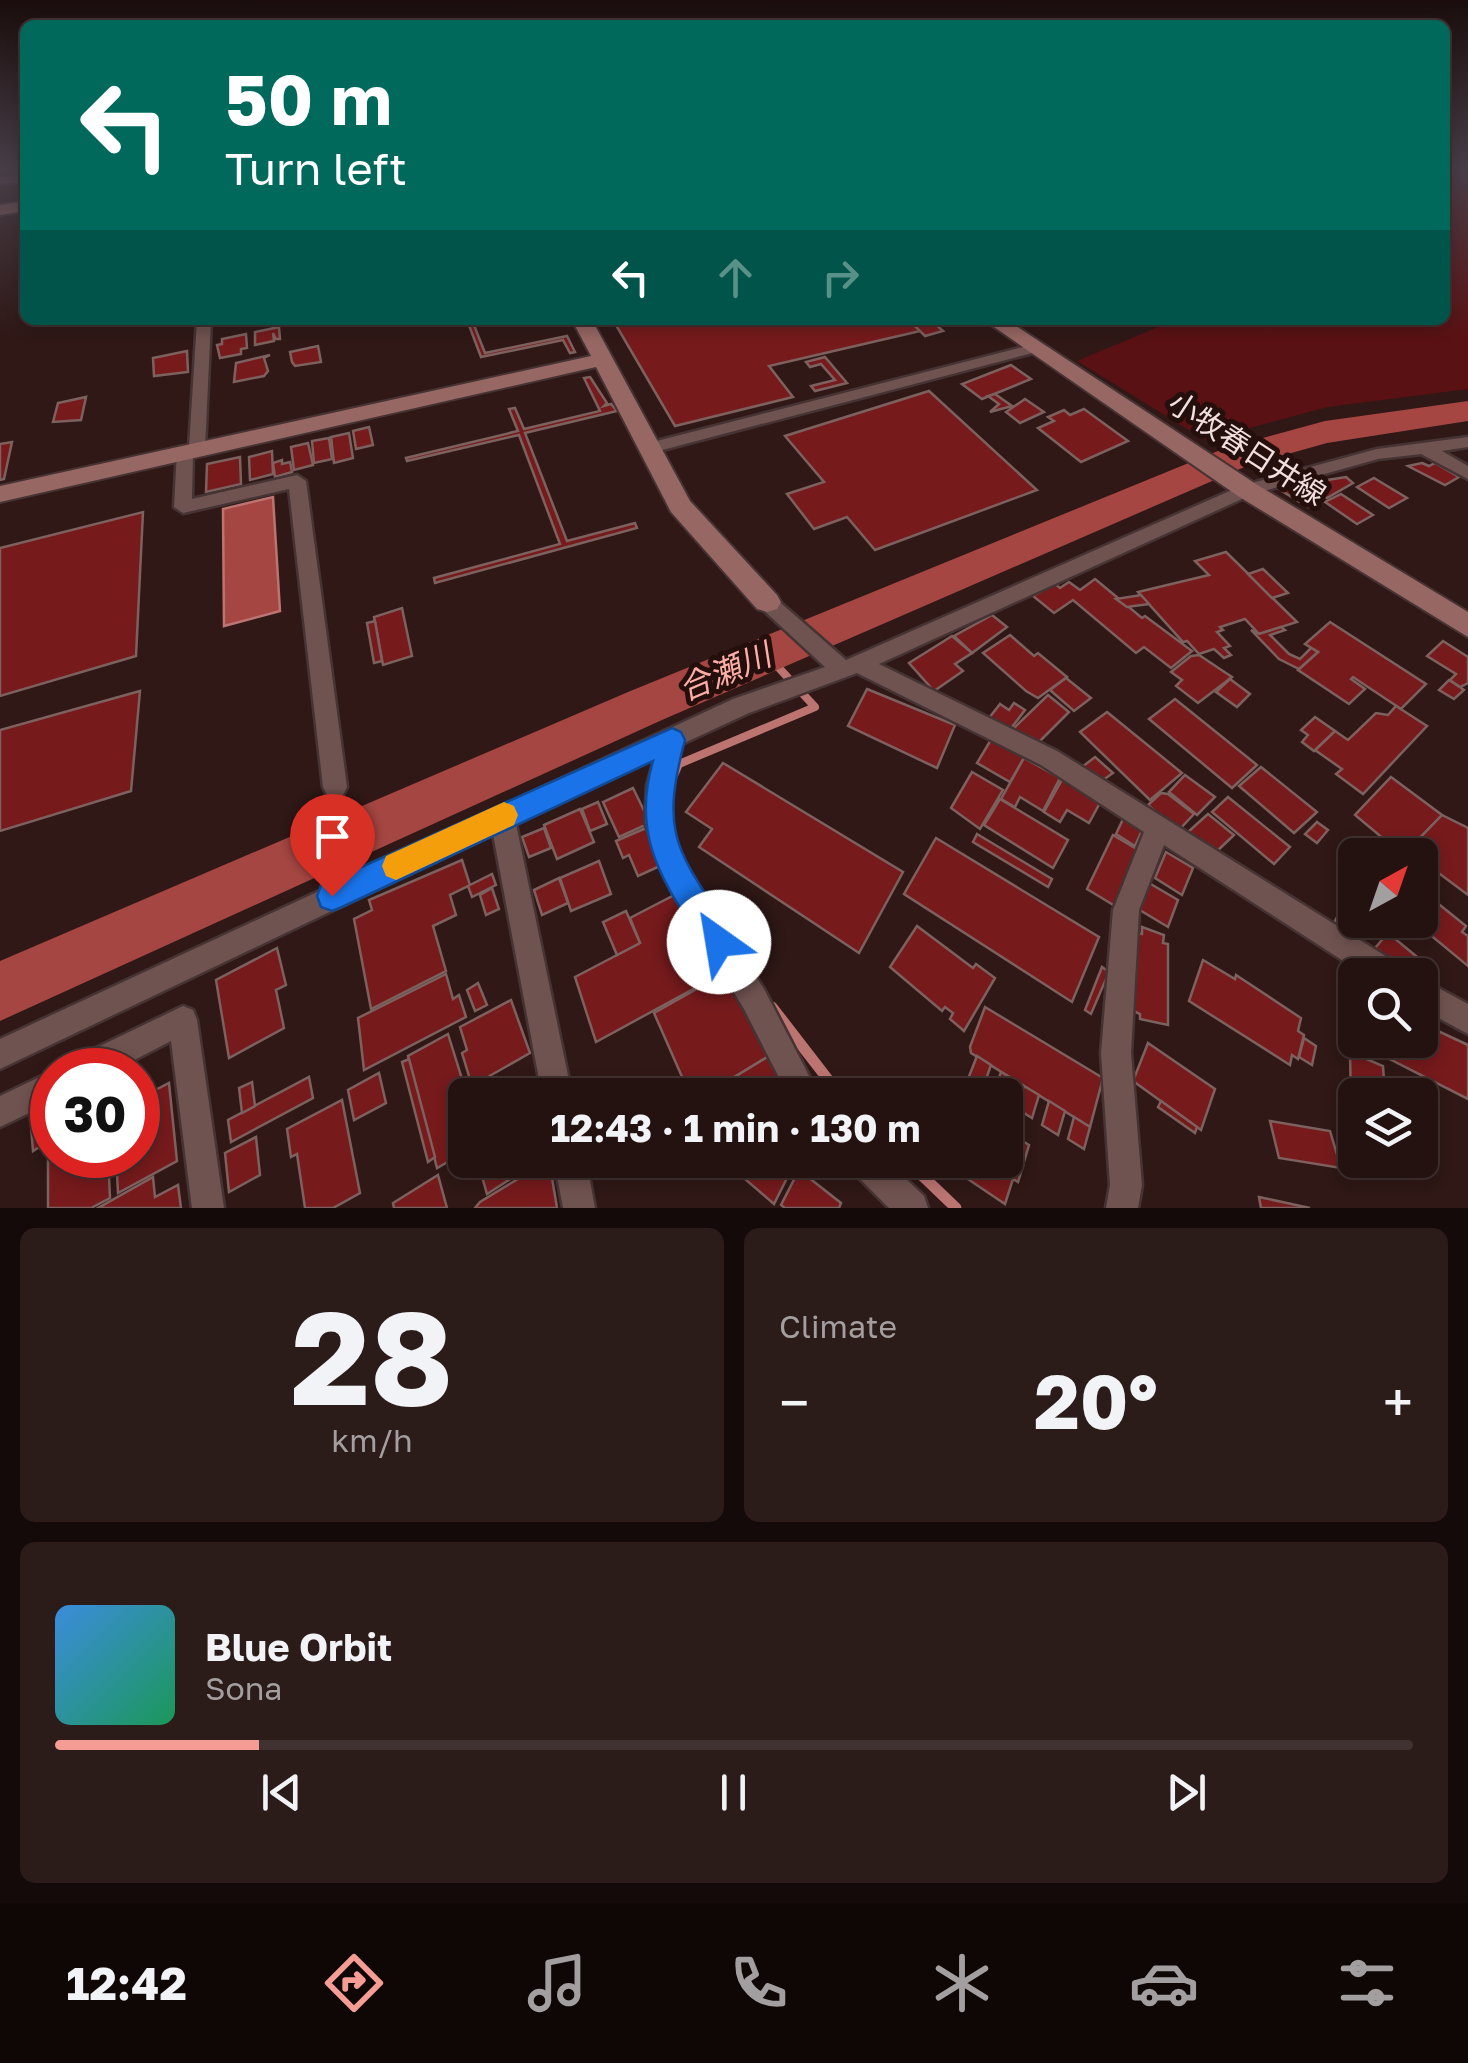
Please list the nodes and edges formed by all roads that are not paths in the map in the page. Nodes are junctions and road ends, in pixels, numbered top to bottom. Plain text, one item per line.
1 (204, 325) edge
2 (585, 325) edge
3 (1001, 325) edge
4 (1035, 348) junction
5 (604, 360) junction
6 (1468, 442) edge
7 (651, 448) junction
8 (1424, 448) junction
9 (191, 450) junction
10 (1468, 473) edge
11 (1238, 484) junction
12 (0, 494) edge
13 (767, 602) joint
14 (1468, 626) edge
15 (846, 666) junction
16 (672, 740) junction
17 (335, 786) dead end
18 (502, 816) junction
19 (1158, 827) junction
20 (1363, 958) edge
21 (1438, 1002) edge
22 (1468, 1020) edge
23 (128, 1048) edge
24 (0, 1054) edge
25 (554, 1078) edge
26 (795, 1078) edge
27 (30, 1097) edge
28 (0, 1112) edge
29 (573, 1178) edge
30 (881, 1178) edge
31 (208, 1208) edge
32 (579, 1208) edge
33 (912, 1208) edge
34 (1122, 1208) edge

1 - 9 street
2 - 5 street
3 - 4 street, 小牧春日井線
4 - 7 street
4 - 11 street, 小牧春日井線
5 - 7 street
5 - 9 street
6 - 8 street
7 - 13 street
8 - 10 street
8 - 11 street
9 - 12 street
9 - 17 street
11 - 14 street, 小牧春日井線
11 - 15 street
13 - 15 street
15 - 16 street
15 - 19 street
16 - 18 street
16 - 26 street
18 - 24 street
18 - 25 street
19 - 20 street
19 - 34 street
21 - 22 street
23 - 31 street
27 - 28 street
29 - 32 street
30 - 33 street

